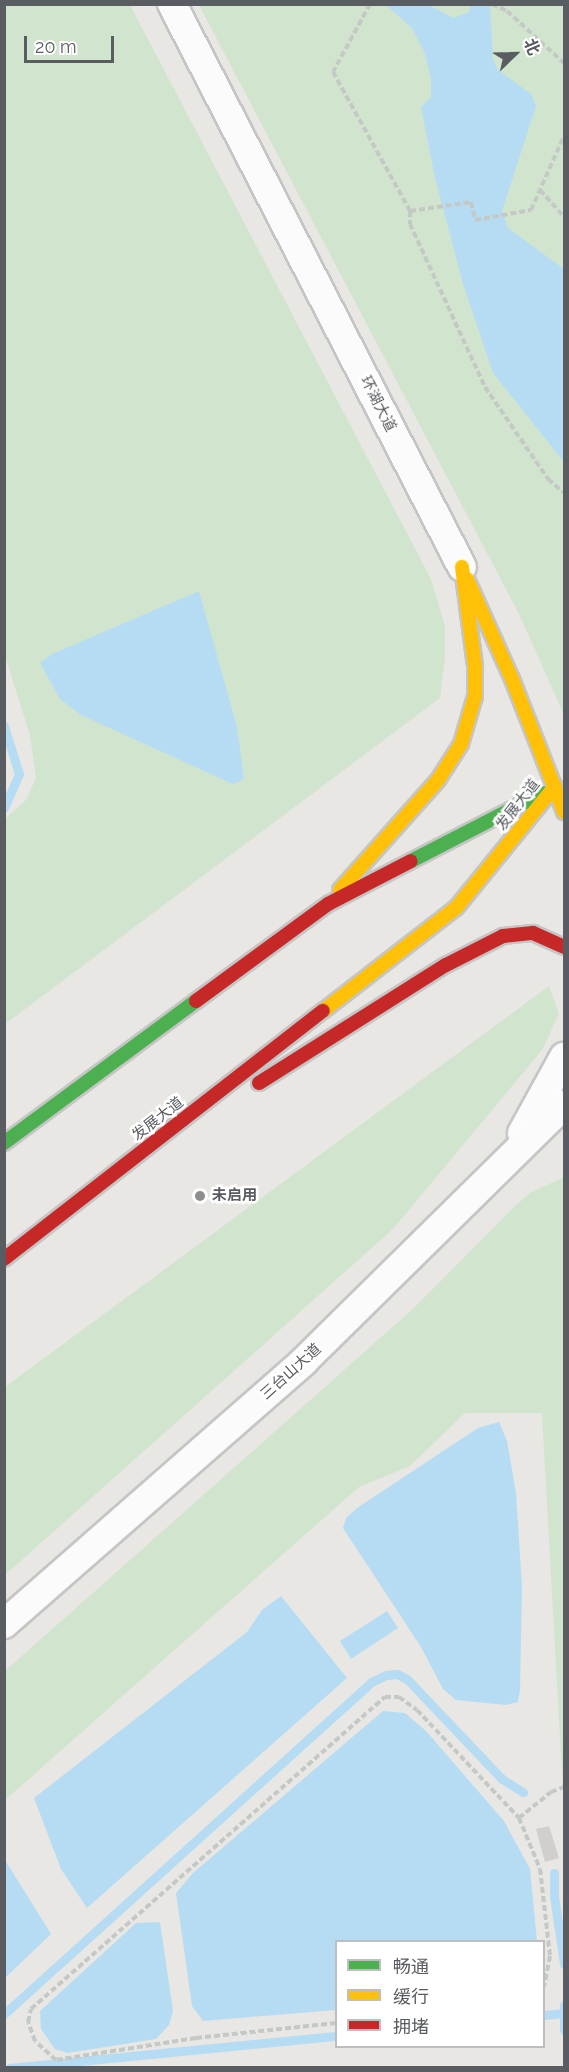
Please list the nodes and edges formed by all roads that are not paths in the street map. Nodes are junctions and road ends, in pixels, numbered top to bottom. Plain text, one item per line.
1 (172, 4) edge
2 (462, 567) junction
3 (555, 786) junction
4 (564, 812) edge
5 (328, 904) junction
6 (564, 947) edge
7 (564, 1057) edge
8 (564, 1105) edge
9 (4, 1143) edge
10 (149, 1148) junction
11 (507, 1161) junction
12 (4, 1259) edge
13 (4, 1624) edge

1 - 2 street, 环湖大道
2 - 3 main road, 环湖大道
2 - 5 main road
3 - 4 main road, 环湖大道
3 - 5 main road, 发展大道
3 - 10 main road, 发展大道
5 - 9 main road, 发展大道
6 - 10 main road
7 - 11 street
8 - 11 street, 三台山大道
10 - 12 main road, 发展大道
11 - 13 street, 三台山大道

